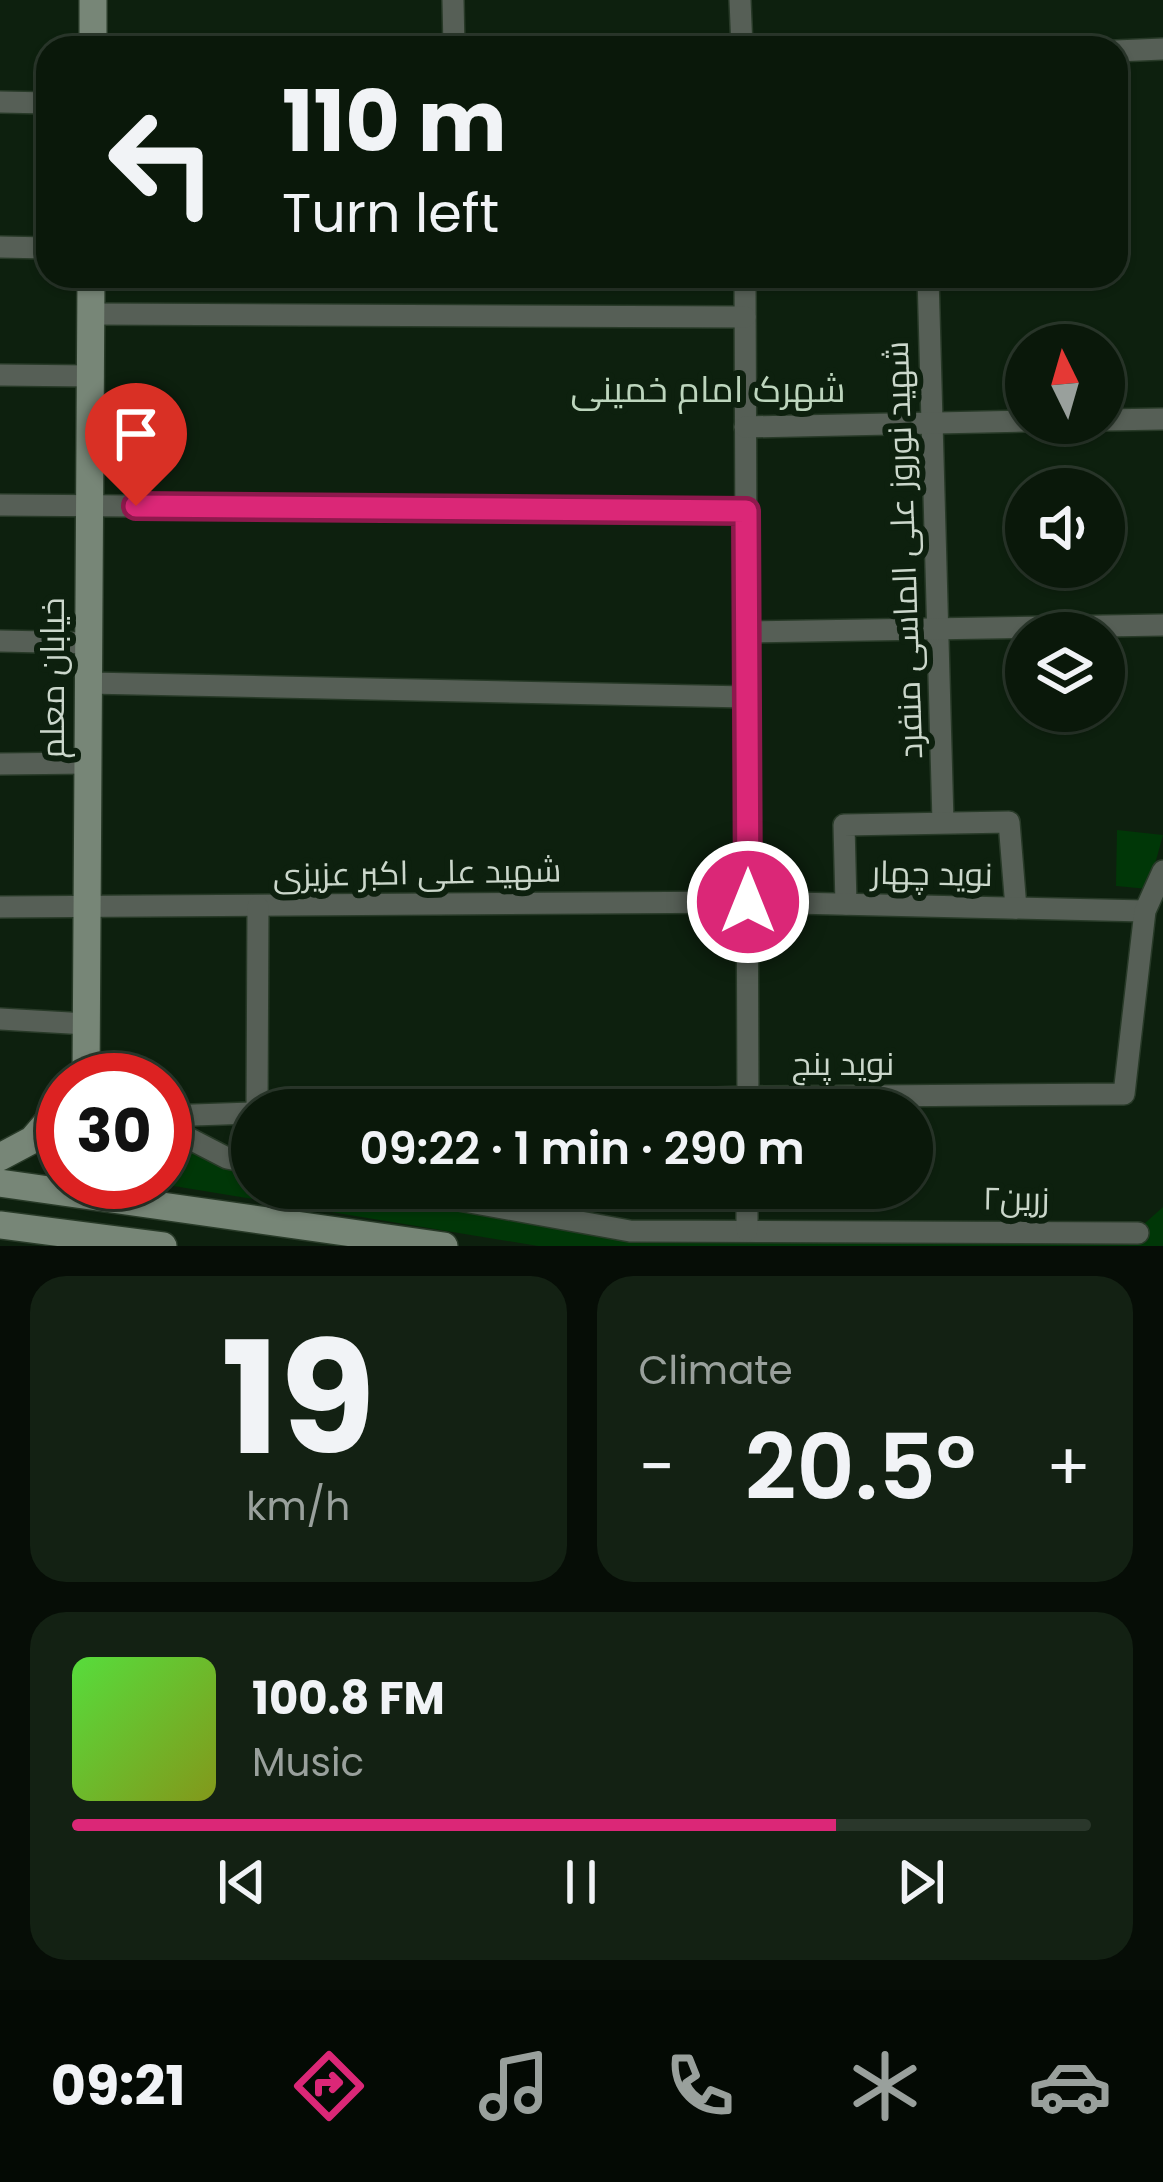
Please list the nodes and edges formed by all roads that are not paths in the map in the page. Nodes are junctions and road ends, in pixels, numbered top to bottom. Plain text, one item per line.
1 (93, 0) edge
2 (453, 0) edge
3 (740, 0) edge
4 (92, 36) edge
5 (454, 36) edge
6 (742, 36) edge
7 (1163, 49) edge
8 (1128, 50) edge
9 (0, 102) edge
10 (36, 103) edge
11 (0, 247) edge
12 (36, 248) edge
13 (91, 288) edge
14 (745, 288) edge
15 (928, 288) edge
16 (91, 314) junction
17 (745, 317) junction
18 (0, 375) edge
19 (90, 376) junction
20 (1163, 418) edge
21 (1125, 419) edge
22 (1005, 422) edge
23 (932, 423) junction
24 (745, 427) junction
25 (0, 505) edge
26 (90, 506) junction
27 (746, 511) junction
28 (1163, 625) edge
29 (938, 629) junction
30 (746, 632) junction
31 (0, 641) edge
32 (89, 643) junction
33 (89, 683) junction
34 (746, 698) junction
35 (88, 763) junction
36 (0, 764) edge
37 (943, 822) junction
38 (1163, 871) edge
39 (748, 902) junction
40 (846, 904) junction
41 (0, 907) edge
42 (258, 907) junction
43 (87, 908) junction
44 (1016, 908) junction
45 (1145, 911) junction
46 (0, 1019) edge
47 (87, 1024) junction
48 (81, 1053) edge
49 (86, 1053) edge
50 (254, 1089) edge
51 (748, 1089) edge
52 (933, 1099) edge
53 (231, 1112) edge
54 (192, 1114) edge
55 (36, 1135) edge
56 (192, 1140) edge
57 (0, 1157) edge
58 (231, 1159) edge
59 (0, 1183) edge
60 (36, 1185) edge
61 (192, 1205) edge
62 (86, 1209) edge
63 (509, 1209) edge
64 (747, 1209) edge
65 (0, 1225) edge
66 (747, 1230) junction
67 (1138, 1233) dead end
68 (85, 1236) junction
69 (163, 1246) edge
70 (444, 1246) edge

1 - 4 street
2 - 5 street
3 - 6 street
7 - 8 street
9 - 10 street
11 - 12 street
13 - 16 street, خیابان معلم
14 - 17 street
15 - 23 street, شهید نوروز علی الماسی منفرد
16 - 17 street
16 - 19 street, خیابان معلم
17 - 24 street
18 - 19 street
19 - 26 street, خیابان معلم
20 - 21 street
22 - 23 street
23 - 24 street
23 - 29 street, شهید نوروز علی الماسی منفرد
24 - 27 street
25 - 26 street
26 - 27 street
26 - 32 street, خیابان معلم
27 - 30 street
28 - 29 street
29 - 30 street
29 - 37 street, شهید نوروز علی الماسی منفرد
30 - 34 street
31 - 32 street
32 - 33 street, خیابان معلم
33 - 34 street
33 - 35 street, خیابان معلم
34 - 39 street
35 - 36 street
35 - 43 street, خیابان معلم
37 - 40 street, نوید چهار
37 - 44 street, نوید چهار
38 - 45 street, نوید پنج
39 - 40 street, نوید چهار
39 - 42 street, شهید علی اکبر عزیزی
39 - 51 street
40 - 44 street, نوید چهار
41 - 43 street, شهید علی اکبر عزیزی
42 - 43 street, شهید علی اکبر عزیزی
42 - 50 street
43 - 47 street, خیابان معلم
44 - 45 street, نوید چهار
45 - 52 street, نوید پنج
46 - 47 street
47 - 48 street
47 - 49 street, خیابان معلم
53 - 54 street
55 - 57 street
56 - 58 street
59 - 60 street
61 - 70 street
62 - 68 street
63 - 66 street, زرین۲
64 - 66 street
65 - 68 street
66 - 67 street, زرین۲
68 - 69 street

